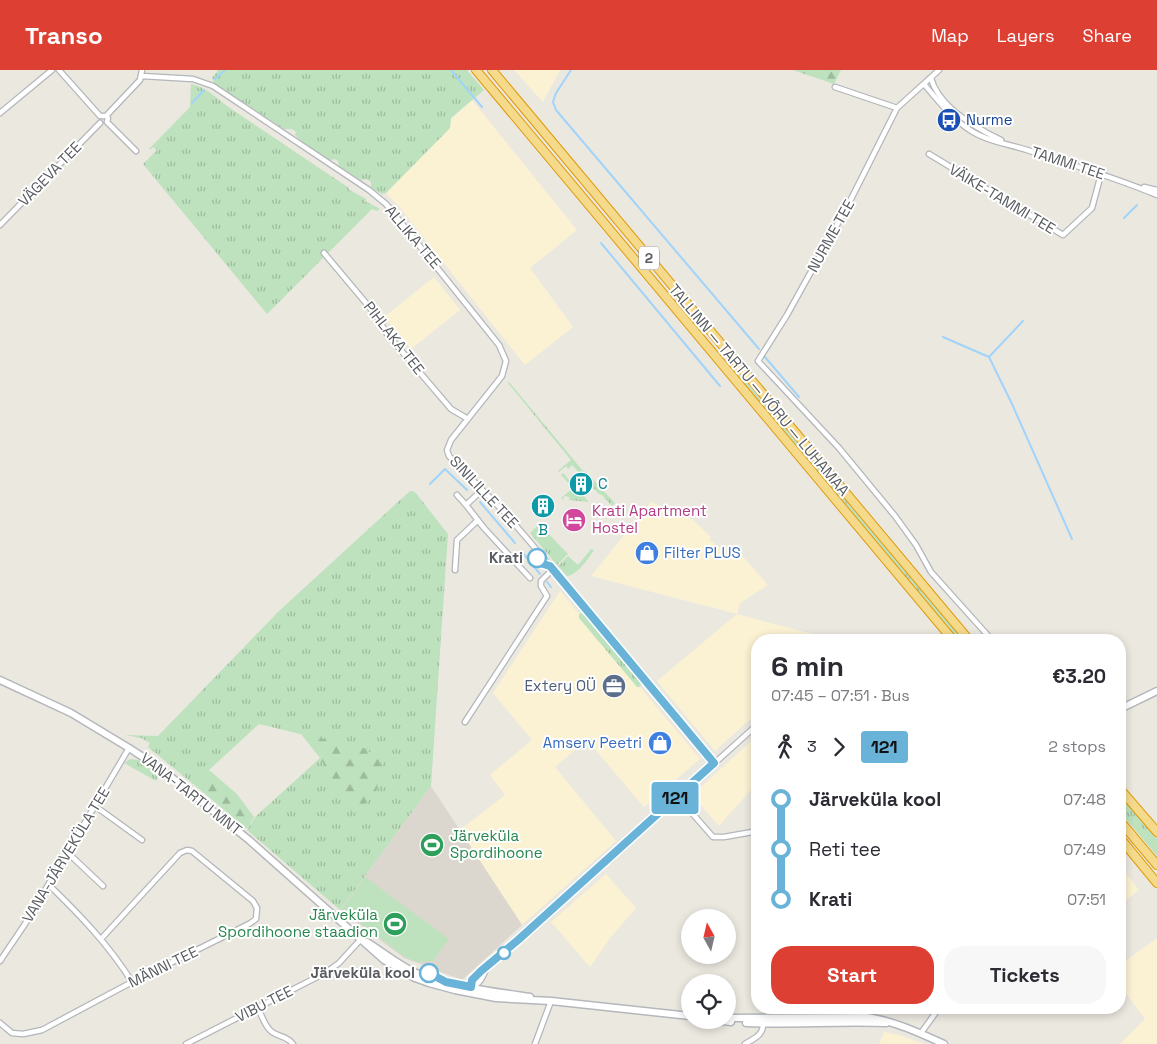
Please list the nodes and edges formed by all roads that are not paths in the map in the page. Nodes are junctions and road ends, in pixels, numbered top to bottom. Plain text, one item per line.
1 (52, 70) edge
2 (59, 70) edge
3 (142, 70) edge
4 (476, 70) edge
5 (492, 70) edge
6 (939, 70) edge
7 (142, 76) junction
8 (931, 78) junction
9 (924, 84) junction
10 (835, 87) dead end
11 (897, 108) junction
12 (0, 113) edge
13 (100, 116) junction
14 (106, 116) junction
15 (107, 122) junction
16 (100, 123) junction
17 (1009, 144) junction
18 (136, 151) dead end
19 (929, 154) dead end
20 (1101, 174) junction
21 (1127, 182) junction
22 (1157, 190) edge
23 (1157, 194) edge
24 (0, 225) edge
25 (324, 253) dead end
26 (468, 419) junction
27 (447, 450) joint
28 (482, 490) junction
29 (457, 495) dead end
30 (466, 505) junction
31 (478, 520) junction
32 (553, 569) junction
33 (455, 570) dead end
34 (530, 578) dead end
35 (945, 612) junction
36 (949, 634) edge
37 (964, 634) edge
38 (971, 634) edge
39 (987, 634) edge
40 (0, 680) edge
41 (1157, 690) edge
42 (1126, 706) edge
43 (465, 722) dead end
44 (751, 730) edge
45 (129, 748) junction
46 (714, 763) junction
47 (677, 796) junction
48 (1126, 796) edge
49 (95, 806) junction
50 (1126, 828) edge
51 (751, 832) edge
52 (1157, 832) edge
53 (142, 840) dead end
54 (1126, 845) edge
55 (68, 853) junction
56 (1157, 865) edge
57 (1157, 882) edge
58 (49, 885) junction
59 (103, 886) dead end
60 (101, 939) junction
61 (361, 939) junction
62 (0, 961) edge
63 (132, 982) junction
64 (471, 990) junction
65 (551, 1001) junction
66 (258, 1007) junction
67 (935, 1014) edge
68 (681, 1015) edge
69 (736, 1018) edge
70 (736, 1022) edge
71 (0, 1023) edge
72 (763, 1024) junction
73 (892, 1024) junction
74 (921, 1033) junction
75 (186, 1044) edge
76 (293, 1044) edge
77 (535, 1044) edge
78 (745, 1044) edge
79 (944, 1044) edge

1 - 12 street
2 - 13 street
3 - 7 street
4 - 36 highway, TALLINN — TARTU — VÕRU — LUHAMAA / 2
5 - 35 highway, TALLINN — TARTU — VÕRU — LUHAMAA / 2
6 - 8 street
7 - 14 street
7 - 26 street, ALLIKA TEE
8 - 9 street
8 - 17 street, TAMMI TEE
9 - 11 street
9 - 17 street, TAMMI TEE
10 - 11 street
11 - 39 street, NURME TEE
13 - 14 street
13 - 16 street
14 - 15 street
15 - 16 street
15 - 18 street
16 - 24 street, VÄGEVA TEE
17 - 20 street, TAMMI TEE
19 - 20 street, VÄIKE-TAMMI TEE
20 - 21 street, TAMMI TEE
21 - 22 street, TAMMI TEE
21 - 23 street, TAMMI TEE
25 - 26 street, PIHLAKA TEE
26 - 27 street, ALLIKA TEE
27 - 28 street, SINILILLE TEE
28 - 30 street
28 - 32 street, SINILILLE TEE
29 - 30 street
30 - 31 street
31 - 33 street
31 - 34 street
32 - 43 street
32 - 46 street, SINILILLE TEE
35 - 37 highway, TALLINN — TARTU — VÕRU — LUHAMAA / 2
35 - 38 highway
40 - 45 street, VANA-TARTU MNT
41 - 42 street
44 - 46 street
45 - 49 street, VANA-JÄRVEKÜLA TEE
45 - 61 street, VANA-TARTU MNT
46 - 47 street
47 - 51 street
47 - 64 street
48 - 52 highway
49 - 53 street
49 - 55 street, VANA-JÄRVEKÜLA TEE
50 - 56 highway
54 - 57 highway
55 - 58 street, VANA-JÄRVEKÜLA TEE
55 - 59 street
58 - 60 street
58 - 62 street, VANA-JÄRVEKÜLA TEE
60 - 63 street
60 - 63 street, MÄNNI TEE
61 - 64 street, VANA-TARTU MNT
61 - 66 street, VIBU TEE
63 - 71 street, MÄNNI TEE
64 - 65 street, VANA-TARTU MNT
65 - 68 street, VANA-TARTU MNT
65 - 77 street
66 - 75 street, VIBU TEE
66 - 76 street
67 - 74 street
69 - 73 street
70 - 72 street
72 - 73 street
72 - 78 street
73 - 74 street
74 - 79 street

